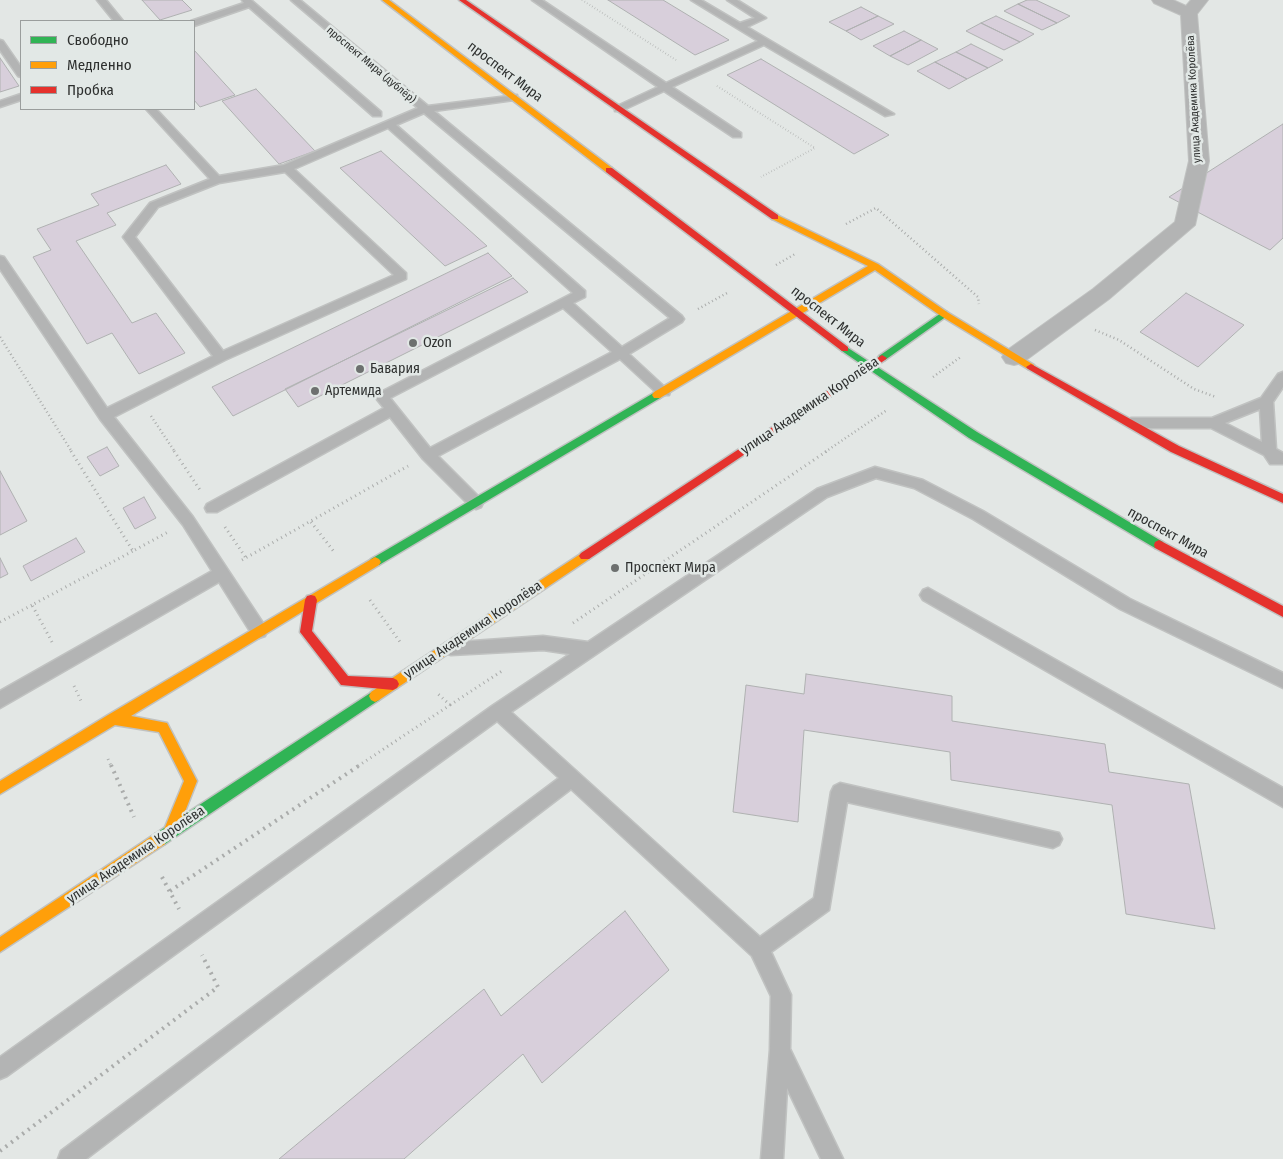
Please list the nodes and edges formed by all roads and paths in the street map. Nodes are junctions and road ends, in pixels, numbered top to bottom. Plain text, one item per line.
1 (101, 0) edge
2 (295, 0) edge
3 (385, 0) edge
4 (462, 0) edge
5 (695, 0) edge
6 (730, 0) edge
7 (1160, 0) edge
8 (542, 1) edge
9 (248, 2) edge
10 (1194, 6) edge
11 (118, 20) edge
12 (195, 23) edge
13 (740, 26) junction
14 (765, 41) junction
15 (0, 43) edge
16 (20, 73) edge
17 (665, 87) junction
18 (20, 97) edge
19 (514, 97) junction
20 (0, 104) edge
21 (424, 109) junction
22 (618, 109) junction
23 (152, 110) edge
24 (377, 114) dead end
25 (889, 114) dead end
26 (390, 125) junction
27 (737, 135) dead end
28 (287, 168) junction
29 (217, 180) junction
30 (845, 225) dead end
31 (0, 260) edge
32 (875, 266) junction
33 (564, 303) junction
34 (979, 305) dead end
35 (799, 313) junction
36 (944, 314) junction
37 (1068, 318) junction
38 (986, 339) junction
39 (619, 354) junction
40 (222, 357) junction
41 (1014, 357) junction
42 (869, 367) junction
43 (1283, 377) edge
44 (664, 392) junction
45 (910, 394) junction
46 (1266, 401) junction
47 (1248, 408) junction
48 (392, 410) junction
49 (105, 415) junction
50 (1129, 423) junction
51 (1213, 423) junction
52 (1270, 454) junction
53 (428, 455) junction
54 (1283, 459) edge
55 (1283, 469) edge
56 (1283, 499) edge
57 (476, 503) junction
58 (212, 508) joint
59 (311, 522) junction
60 (221, 573) junction
61 (352, 576) junction
62 (928, 595) dead end
63 (311, 600) junction
64 (32, 605) dead end
65 (1283, 612) edge
66 (0, 622) edge
67 (259, 631) junction
68 (543, 644) junction
69 (446, 649) junction
70 (589, 649) junction
71 (418, 667) junction
72 (504, 669) dead end
73 (1283, 681) edge
74 (393, 684) junction
75 (0, 700) edge
76 (450, 705) junction
77 (498, 710) junction
78 (112, 719) junction
79 (572, 778) junction
80 (0, 788) edge
81 (1283, 798) edge
82 (170, 832) junction
83 (1053, 839) dead end
84 (170, 891) dead end
85 (0, 945) edge
86 (759, 949) junction
87 (780, 1050) junction
88 (0, 1069) edge
89 (69, 1159) edge
90 (772, 1159) edge
91 (832, 1159) edge

1 - 11 lane
2 - 21 lane, проспект Мира (дублёр)
3 - 19 main road, проспект Мира
4 - 22 main road
5 - 13 lane
6 - 13 lane
7 - 10 street
8 - 17 lane
9 - 12 lane
9 - 24 lane
10 - 37 street, улица Академика Королёва
13 - 14 lane
14 - 17 lane
14 - 25 lane
15 - 16 lane
17 - 22 lane
17 - 27 lane
18 - 20 lane
19 - 21 lane, проспект Мира (дублёр)
19 - 35 main road, проспект Мира
21 - 26 lane
21 - 39 lane
22 - 32 main road
23 - 29 lane
26 - 28 lane
26 - 33 lane
28 - 29 lane
28 - 40 lane
29 - 40 lane
30 - 34 path
31 - 49 lane
32 - 35 main road
32 - 36 main road
33 - 39 lane
33 - 48 lane
35 - 42 main road, проспект Мира
35 - 44 main road
36 - 38 main road
36 - 42 main road, улица Академика Королёва
37 - 41 street, улица Академика Королёва
37 - 47 path
38 - 41 main road
38 - 45 path
39 - 44 lane
39 - 53 lane
40 - 49 lane
41 - 50 main road
42 - 45 main road, проспект Мира
42 - 69 main road, улица Академика Королёва
43 - 46 lane
44 - 57 main road
45 - 65 main road, проспект Мира
45 - 68 path
46 - 47 lane
46 - 52 lane
47 - 51 lane
48 - 53 lane
48 - 58 lane
49 - 60 lane
50 - 51 lane
50 - 56 main road
51 - 52 lane
52 - 54 lane
52 - 55 lane
53 - 57 lane
53 - 59 path
57 - 61 main road
58 - 59 path
59 - 61 path
60 - 67 lane
60 - 75 lane
61 - 63 main road
61 - 71 path
62 - 81 lane
63 - 67 main road
63 - 74 main road
64 - 66 path
67 - 78 main road
68 - 69 lane
68 - 70 lane
69 - 71 main road, улица Академика Королёва
70 - 73 lane
70 - 77 lane
71 - 74 main road, улица Академика Королёва
71 - 76 path
72 - 76 path
74 - 82 main road, улица Академика Королёва
76 - 84 path
77 - 79 lane
77 - 88 lane
78 - 80 main road
78 - 82 main road
79 - 86 lane
79 - 89 lane
82 - 85 main road, улица Академика Королёва
83 - 86 lane
86 - 87 lane
87 - 90 lane
87 - 91 lane

